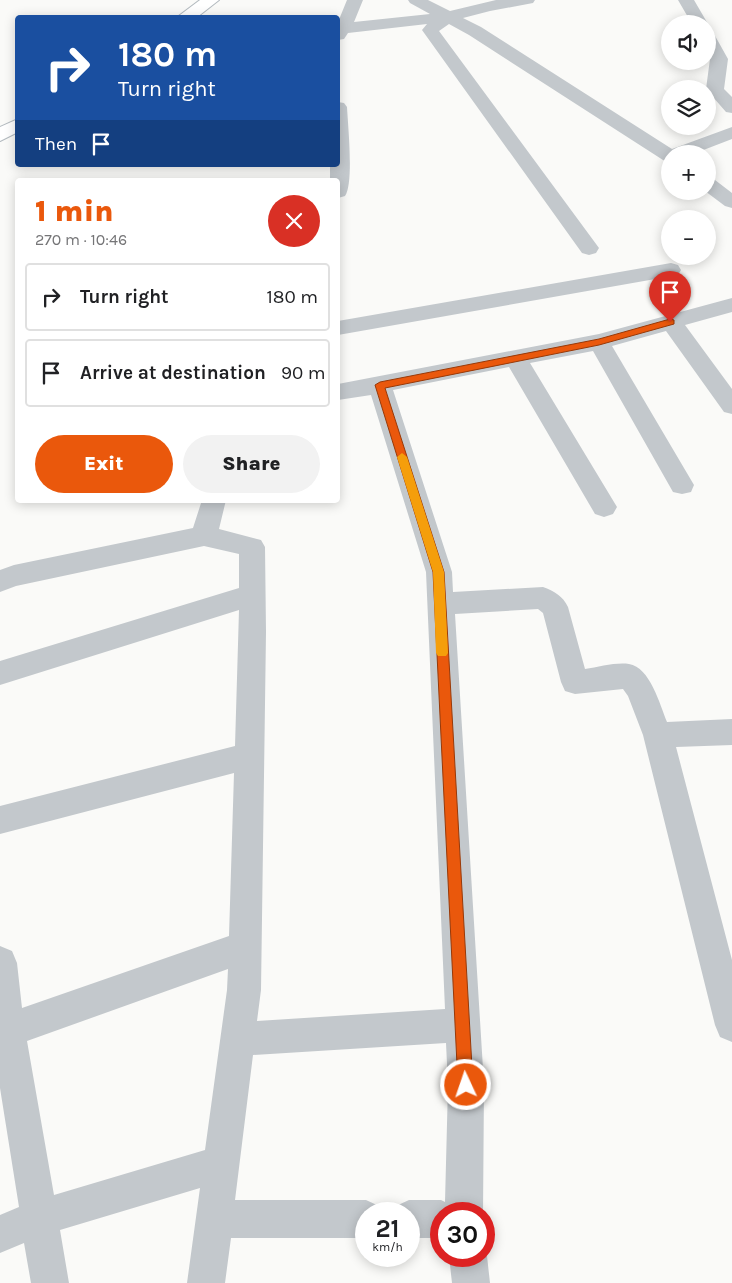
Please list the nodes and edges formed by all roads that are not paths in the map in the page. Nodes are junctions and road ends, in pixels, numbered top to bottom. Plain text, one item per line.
1 (211, 0) edge
2 (355, 0) edge
3 (416, 0) edge
4 (526, 0) edge
5 (686, 0) edge
6 (188, 15) edge
7 (695, 15) edge
8 (448, 17) junction
9 (340, 29) edge
10 (340, 31) edge
11 (716, 53) edge
12 (732, 108) edge
13 (15, 126) edge
14 (732, 133) edge
15 (0, 135) edge
16 (699, 145) edge
17 (661, 150) edge
18 (716, 190) edge
19 (732, 202) edge
20 (589, 248) dead end
21 (671, 270) dead end
22 (732, 304) edge
23 (670, 322) junction
24 (340, 328) edge
25 (599, 342) junction
26 (515, 358) junction
27 (380, 385) junction
28 (340, 392) edge
29 (732, 406) edge
30 (682, 485) dead end
31 (213, 503) edge
32 (604, 507) dead end
33 (204, 536) junction
34 (0, 581) edge
35 (252, 595) junction
36 (440, 604) junction
37 (0, 673) edge
38 (732, 732) edge
39 (658, 735) junction
40 (249, 756) junction
41 (0, 820) edge
42 (244, 946) junction
43 (0, 963) edge
44 (732, 1025) edge
45 (462, 1026) junction
46 (4, 1031) edge
47 (238, 1039) junction
48 (222, 1163) junction
49 (464, 1202) edge
50 (39, 1218) junction
51 (215, 1219) junction
52 (355, 1219) edge
53 (0, 1234) edge
54 (469, 1267) edge
55 (50, 1283) edge
56 (206, 1283) edge
57 (471, 1283) edge

1 - 6 street
2 - 9 street
3 - 8 street
4 - 8 street
5 - 7 street
8 - 10 street
8 - 17 street
8 - 20 street
11 - 12 street
13 - 15 street
14 - 16 street
18 - 19 street
21 - 24 street
22 - 23 street
23 - 25 street
23 - 29 street
25 - 26 street
25 - 30 street
26 - 27 street
26 - 32 street
27 - 28 street
27 - 36 street
31 - 33 street
33 - 34 street
33 - 35 street
35 - 37 street
35 - 40 street
36 - 39 street
36 - 45 street
38 - 39 street
39 - 44 street
40 - 41 street
40 - 42 street
42 - 46 street
42 - 47 street
43 - 46 street
45 - 47 street
45 - 49 street
46 - 50 street
47 - 48 street
48 - 50 street
48 - 51 street
50 - 53 street
50 - 55 street
51 - 52 street
51 - 56 street
54 - 57 street

